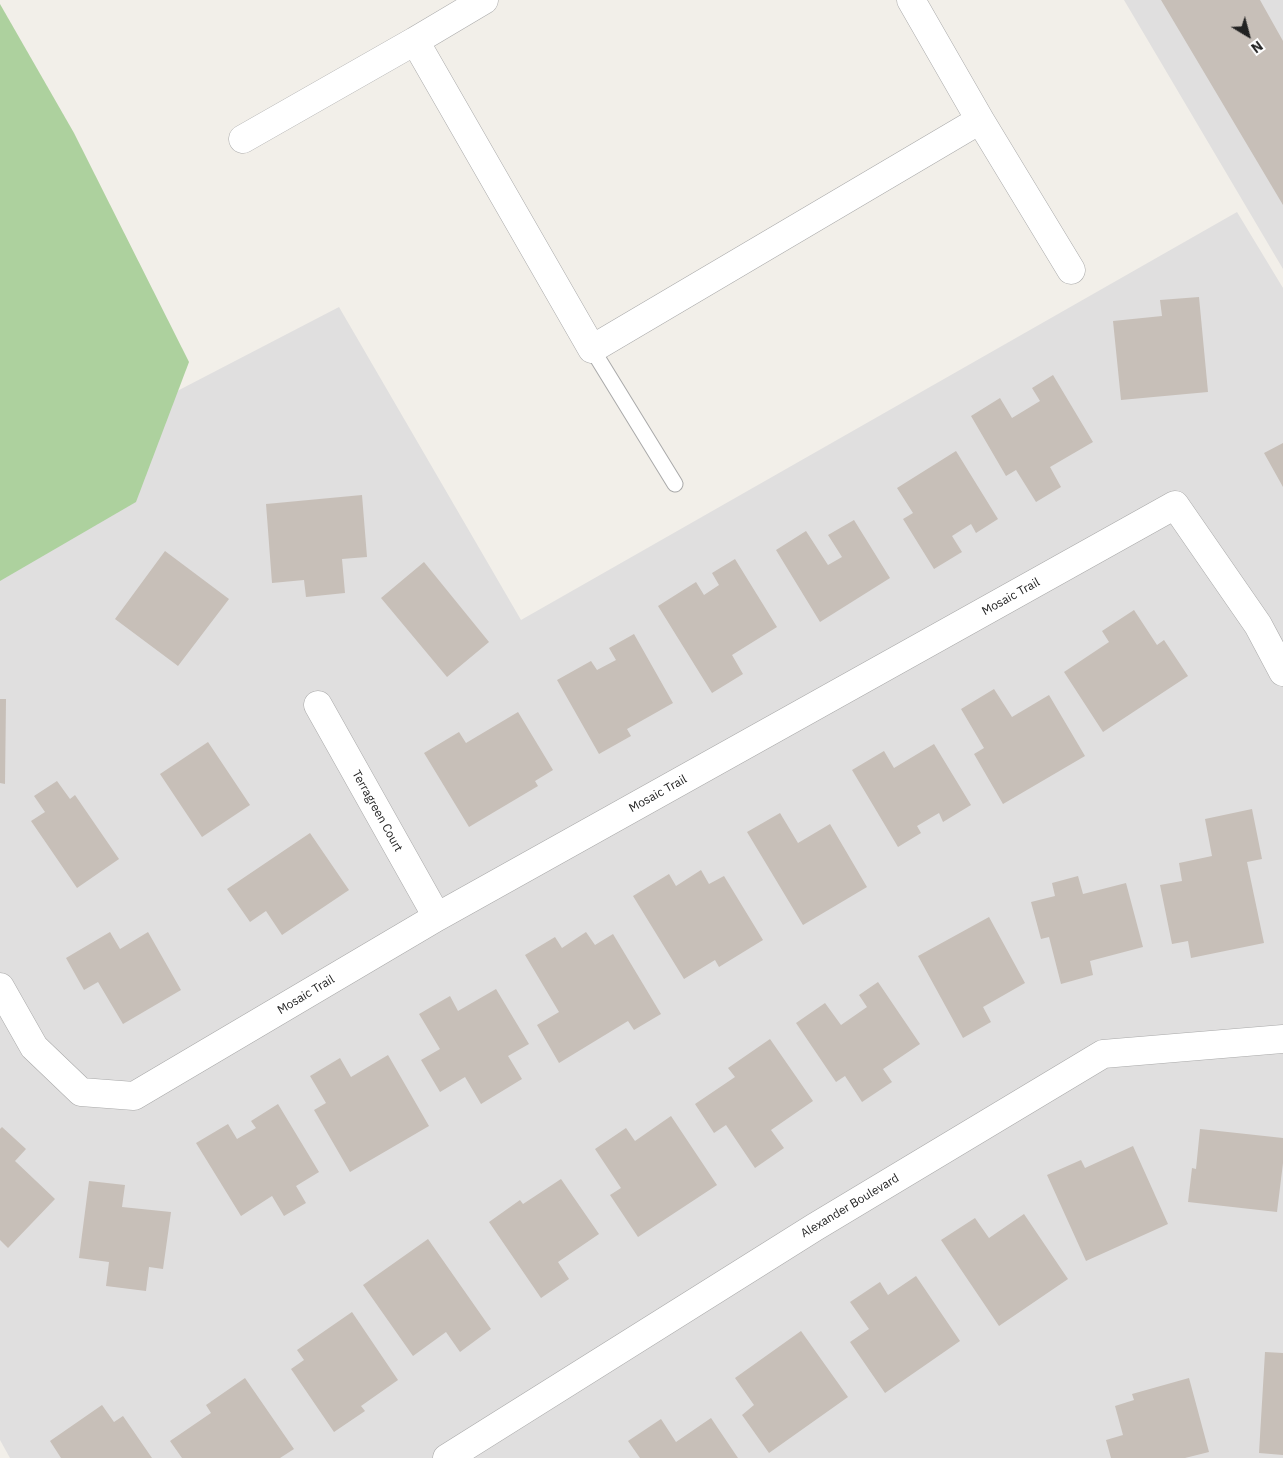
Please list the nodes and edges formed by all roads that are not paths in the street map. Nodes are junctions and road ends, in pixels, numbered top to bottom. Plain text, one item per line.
1 (484, 0) edge
2 (911, 0) edge
3 (415, 41) junction
4 (980, 120) junction
5 (243, 139) dead end
6 (1071, 270) dead end
7 (592, 349) junction
8 (676, 484) dead end
9 (1283, 672) edge
10 (318, 705) dead end
11 (437, 917) junction
12 (0, 987) edge
13 (1283, 1038) edge
14 (448, 1458) edge

1 - 3 street
2 - 4 street
3 - 5 street
3 - 7 street
4 - 6 street
4 - 7 street
7 - 8 lane
9 - 11 street, Mosaic Trail
10 - 11 street, Terragreen Court
11 - 12 street, Mosaic Trail
13 - 14 street, Alexander Boulevard

